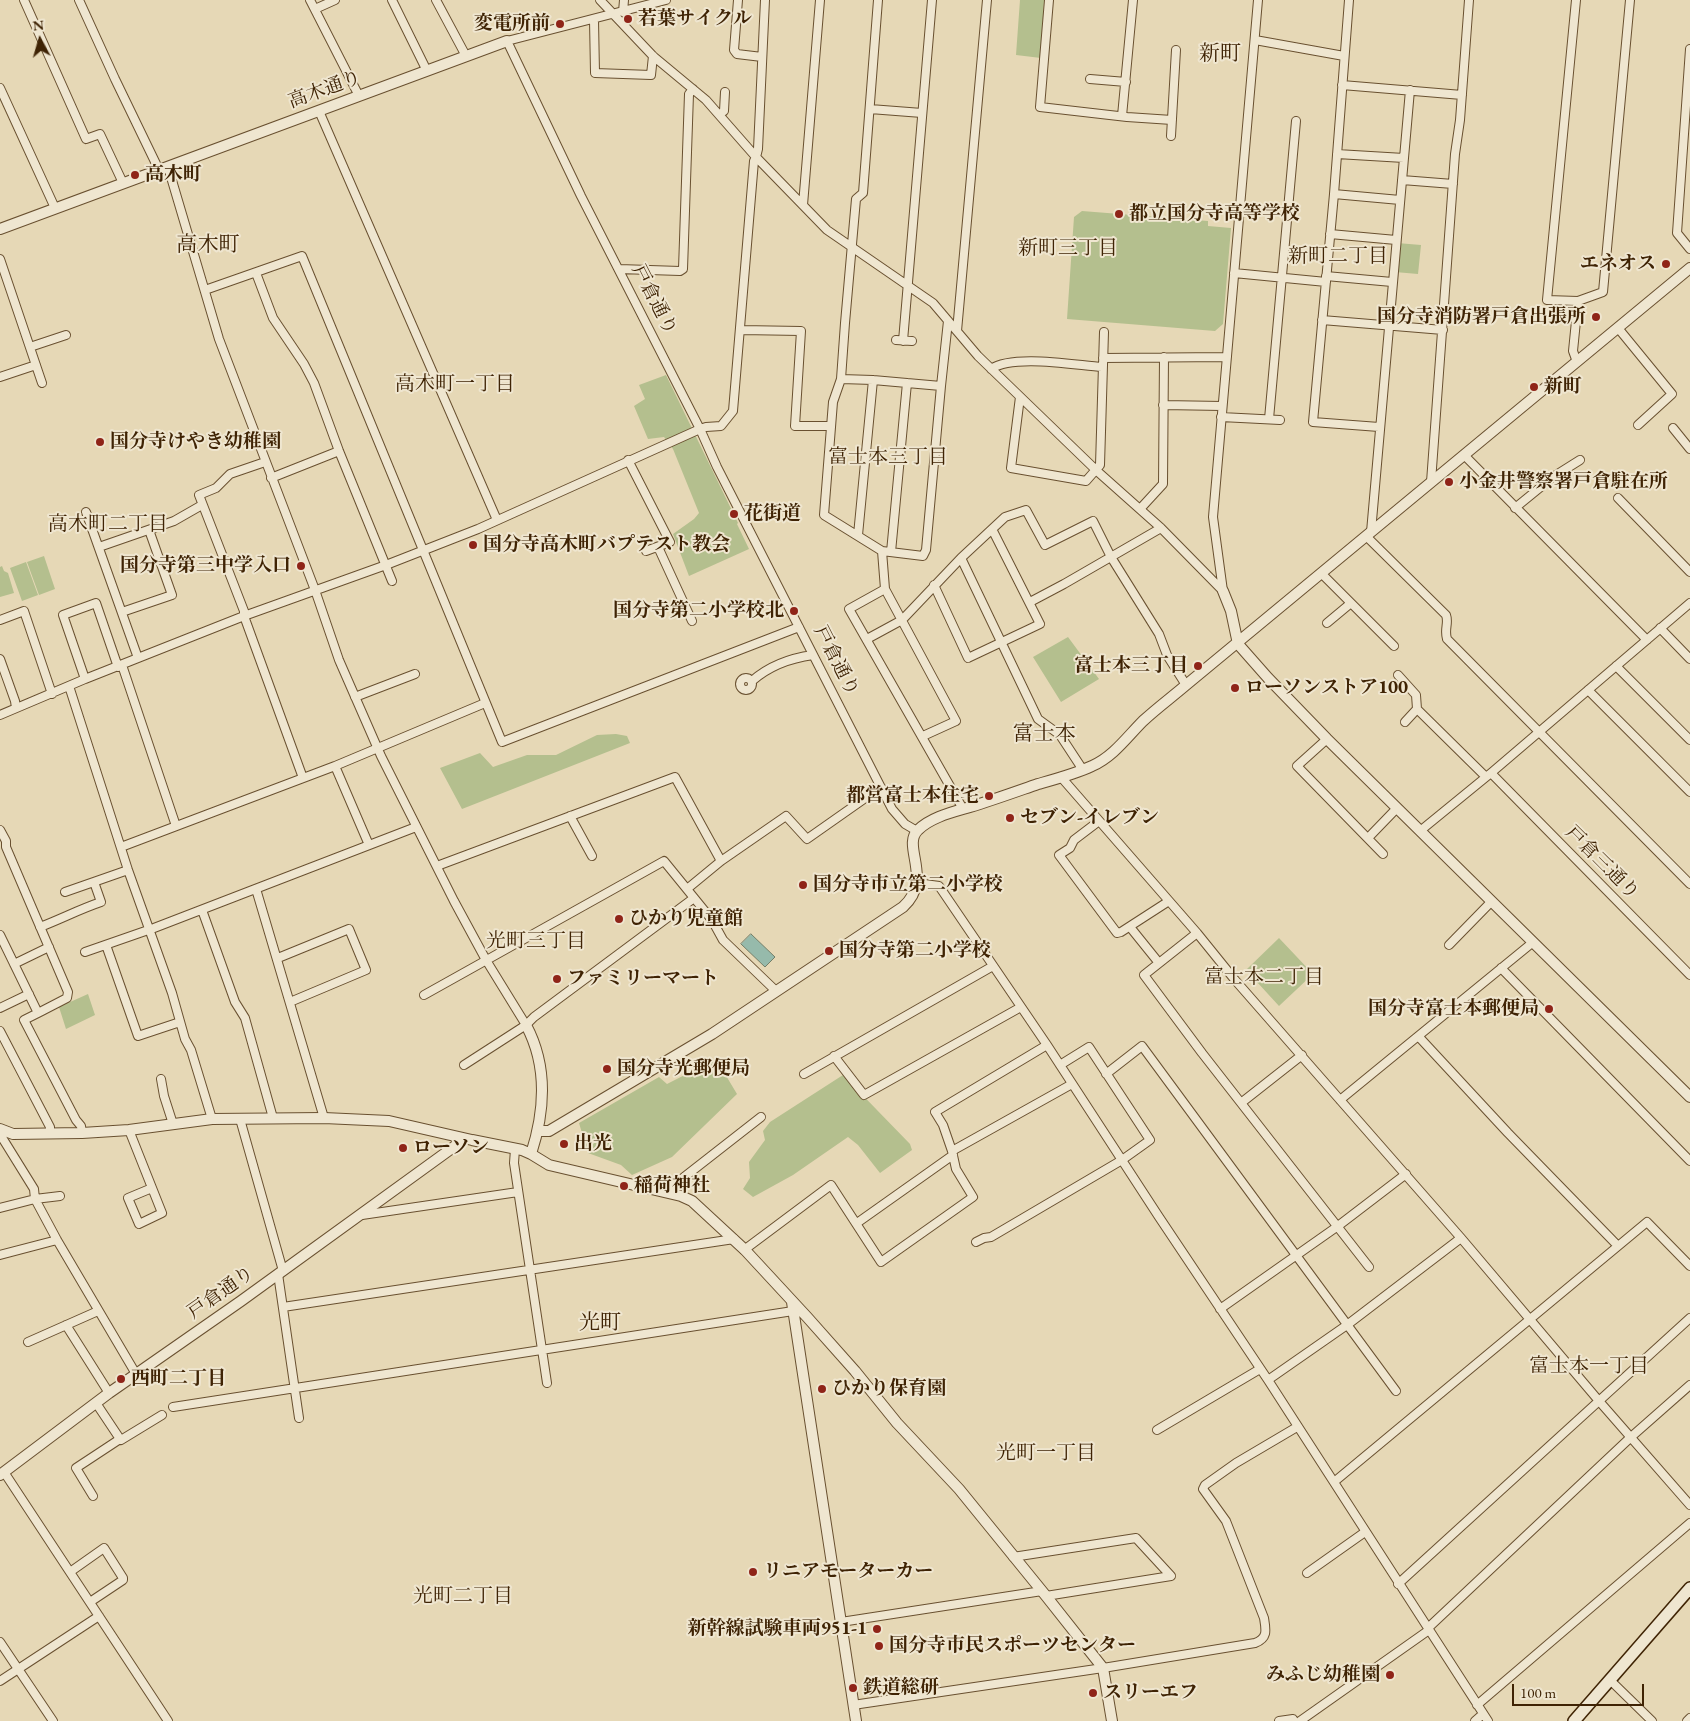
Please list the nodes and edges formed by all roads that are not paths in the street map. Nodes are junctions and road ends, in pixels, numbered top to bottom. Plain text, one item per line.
1 (24, 0) edge
2 (79, 0) edge
3 (310, 0) edge
4 (335, 0) edge
5 (392, 0) edge
6 (436, 0) edge
7 (600, 0) edge
8 (624, 0) edge
9 (666, 0) edge
10 (738, 0) edge
11 (765, 0) edge
12 (820, 0) edge
13 (878, 0) edge
14 (932, 0) edge
15 (987, 0) edge
16 (1049, 0) edge
17 (1133, 0) edge
18 (1258, 0) edge
19 (1349, 0) edge
20 (1469, 0) edge
21 (1576, 0) edge
22 (1630, 0) edge
23 (314, 9) junction
24 (623, 12) junction
25 (615, 14) junction
26 (594, 20) junction
27 (1255, 40) junction
28 (507, 42) junction
29 (1690, 49) edge
30 (1176, 50) dead end
31 (466, 56) junction
32 (653, 56) junction
33 (1344, 56) junction
34 (762, 57) junction
35 (427, 71) junction
36 (1090, 79) dead end
37 (1126, 82) junction
38 (1342, 85) junction
39 (0, 88) edge
40 (693, 89) junction
41 (1410, 90) junction
42 (726, 92) dead end
43 (1462, 95) junction
44 (359, 96) junction
45 (870, 109) junction
46 (319, 111) junction
47 (922, 113) junction
48 (719, 115) junction
49 (1122, 116) junction
50 (1172, 120) junction
51 (1296, 121) dead end
52 (1171, 136) dead end
53 (1337, 154) junction
54 (756, 157) junction
55 (1404, 158) junction
56 (164, 169) junction
57 (1402, 180) junction
58 (123, 183) junction
59 (1453, 184) junction
60 (1334, 194) junction
61 (1400, 200) junction
62 (803, 205) junction
63 (55, 208) junction
64 (0, 229) edge
65 (1330, 234) junction
66 (1396, 240) junction
67 (852, 248) junction
68 (1690, 249) edge
69 (0, 259) edge
70 (1690, 268) edge
71 (619, 269) junction
72 (256, 273) junction
73 (1234, 273) junction
74 (1281, 277) junction
75 (1326, 279) junction
76 (1392, 282) junction
77 (908, 285) junction
78 (205, 290) junction
79 (1578, 301) junction
80 (1322, 320) junction
81 (948, 321) junction
82 (1388, 326) junction
83 (1618, 328) junction
84 (741, 330) junction
85 (1443, 330) junction
86 (957, 331) junction
87 (1104, 332) dead end
88 (66, 335) dead end
89 (912, 342) dead end
90 (30, 348) junction
91 (1164, 357) junction
92 (1227, 357) junction
93 (1103, 358) junction
94 (1577, 362) junction
95 (36, 364) junction
96 (1102, 367) junction
97 (991, 369) junction
98 (0, 377) edge
99 (841, 380) junction
100 (873, 380) junction
101 (42, 383) dead end
102 (907, 383) junction
103 (941, 386) junction
104 (1020, 396) junction
105 (1163, 405) junction
106 (1222, 406) junction
107 (1221, 417) junction
108 (1269, 419) junction
109 (1280, 420) dead end
110 (1638, 425) dead end
111 (831, 426) junction
112 (1379, 427) junction
113 (1673, 428) dead end
114 (700, 429) junction
115 (1690, 449) edge
116 (339, 451) junction
117 (1464, 455) junction
118 (628, 460) junction
119 (1580, 460) dead end
120 (265, 462) junction
121 (1097, 471) junction
122 (271, 478) junction
123 (1431, 482) junction
124 (1618, 498) dead end
125 (202, 505) junction
126 (1516, 508) junction
127 (1140, 509) junction
128 (86, 512) dead end
129 (497, 520) junction
130 (1161, 528) junction
131 (992, 529) junction
132 (149, 530) junction
133 (1368, 534) junction
134 (858, 535) junction
135 (658, 546) junction
136 (99, 547) junction
137 (423, 551) junction
138 (646, 552) dead end
139 (882, 552) junction
140 (891, 552) junction
141 (1111, 557) junction
142 (961, 558) junction
143 (386, 565) junction
144 (1690, 572) edge
145 (1321, 573) junction
146 (392, 581) dead end
147 (934, 585) junction
148 (885, 588) junction
149 (315, 590) junction
150 (1223, 591) junction
151 (1030, 602) junction
152 (1351, 603) junction
153 (1690, 603) edge
154 (122, 612) junction
155 (244, 616) junction
156 (0, 620) edge
157 (902, 620) junction
158 (692, 621) dead end
159 (1327, 623) dead end
160 (799, 628) junction
161 (1660, 628) junction
162 (867, 640) junction
163 (1647, 640) junction
164 (1001, 642) junction
165 (1238, 644) junction
166 (1394, 646) dead end
167 (813, 654) junction
168 (138, 658) junction
169 (1690, 658) edge
170 (0, 659) edge
171 (120, 666) junction
172 (1616, 666) junction
173 (415, 674) dead end
174 (1398, 675) dead end
175 (85, 679) junction
176 (752, 680) dead end
177 (1186, 685) junction
178 (69, 686) junction
179 (1588, 690) junction
180 (52, 694) junction
181 (355, 697) junction
182 (485, 703) junction
183 (16, 708) junction
184 (1417, 709) junction
185 (0, 715) edge
186 (1405, 722) dead end
187 (1539, 731) junction
188 (923, 736) junction
189 (1327, 739) junction
190 (1690, 740) edge
191 (378, 749) junction
192 (335, 766) junction
193 (1083, 770) junction
194 (1489, 775) junction
195 (1061, 777) junction
196 (303, 778) junction
197 (881, 787) junction
198 (1690, 792) edge
199 (1397, 808) junction
200 (963, 809) junction
201 (570, 816) junction
202 (1099, 821) junction
203 (176, 826) junction
204 (416, 827) junction
205 (0, 830) edge
206 (917, 831) junction
207 (1420, 831) junction
208 (1368, 838) junction
209 (3, 843) edge
210 (368, 845) junction
211 (121, 846) junction
212 (1383, 854) dead end
213 (592, 856) dead end
214 (721, 861) junction
215 (437, 866) junction
216 (128, 870) junction
217 (94, 882) junction
218 (918, 883) junction
219 (1690, 884) edge
220 (256, 889) junction
221 (687, 889) junction
222 (65, 892) dead end
223 (694, 898) junction
224 (1169, 901) junction
225 (1491, 902) junction
226 (202, 910) junction
227 (40, 927) junction
228 (1130, 927) junction
229 (150, 930) junction
230 (1196, 933) junction
231 (0, 935) edge
232 (1532, 943) junction
233 (106, 945) junction
234 (1449, 945) dead end
235 (49, 948) junction
236 (85, 952) dead end
237 (278, 958) junction
238 (486, 960) junction
239 (1159, 963) junction
240 (14, 964) junction
241 (993, 966) junction
242 (1501, 968) junction
243 (1690, 975) edge
244 (776, 991) junction
245 (29, 994) junction
246 (424, 995) dead end
247 (290, 1002) junction
248 (1021, 1007) junction
249 (0, 1008) edge
250 (38, 1012) junction
251 (180, 1022) junction
252 (526, 1025) junction
253 (0, 1031) edge
254 (1419, 1037) junction
255 (1047, 1045) junction
256 (1302, 1055) junction
257 (834, 1056) junction
258 (464, 1065) dead end
259 (1060, 1066) junction
260 (804, 1074) dead end
261 (1106, 1074) junction
262 (161, 1079) dead end
263 (1072, 1084) junction
264 (1690, 1097) edge
265 (1340, 1100) junction
266 (1241, 1103) junction
267 (761, 1117) dead end
268 (273, 1118) junction
269 (324, 1118) junction
270 (212, 1119) junction
271 (240, 1119) junction
272 (173, 1124) junction
273 (0, 1129) edge
274 (129, 1130) junction
275 (539, 1131) junction
276 (50, 1133) junction
277 (82, 1133) junction
278 (461, 1138) junction
279 (516, 1149) junction
280 (953, 1153) junction
281 (531, 1154) junction
282 (1122, 1160) junction
283 (1690, 1161) edge
284 (1406, 1174) junction
285 (152, 1188) junction
286 (518, 1192) junction
287 (666, 1192) junction
288 (60, 1196) dead end
289 (35, 1199) junction
290 (0, 1208) edge
291 (360, 1215) junction
292 (857, 1223) junction
293 (1338, 1226) junction
294 (1462, 1238) junction
295 (734, 1239) junction
296 (57, 1240) junction
297 (976, 1242) dead end
298 (1618, 1246) junction
299 (744, 1250) junction
300 (0, 1255) edge
301 (1296, 1255) junction
302 (1690, 1266) edge
303 (1369, 1267) dead end
304 (530, 1270) junction
305 (281, 1273) junction
306 (793, 1306) junction
307 (283, 1308) junction
308 (1220, 1309) junction
309 (98, 1311) junction
310 (1690, 1318) edge
311 (1530, 1319) junction
312 (66, 1325) junction
313 (1347, 1325) junction
314 (28, 1342) dead end
315 (542, 1350) junction
316 (1260, 1369) junction
317 (136, 1374) junction
318 (1268, 1380) junction
319 (547, 1383) dead end
320 (1690, 1385) edge
321 (295, 1388) junction
322 (1396, 1390) dead end
323 (109, 1393) junction
324 (1598, 1400) junction
325 (96, 1404) junction
326 (173, 1407) dead end
327 (162, 1414) dead end
328 (299, 1418) dead end
329 (1297, 1427) junction
330 (1157, 1430) dead end
331 (1631, 1438) junction
332 (120, 1439) junction
333 (1, 1471) edge
334 (1334, 1482) junction
335 (93, 1496) dead end
336 (1689, 1503) edge
337 (1690, 1523) edge
338 (1365, 1532) junction
339 (1013, 1557) junction
340 (70, 1572) junction
341 (1307, 1573) dead end
342 (1398, 1584) junction
343 (1690, 1588) edge
344 (1044, 1593) junction
345 (90, 1602) junction
346 (99, 1616) junction
347 (841, 1622) junction
348 (1428, 1629) junction
349 (0, 1642) edge
350 (1103, 1668) junction
351 (18, 1669) junction
352 (1610, 1680) junction
353 (0, 1681) edge
354 (1477, 1704) junction
355 (853, 1705) junction
356 (1486, 1718) edge
357 (1690, 1718) edge
358 (52, 1721) edge
359 (168, 1721) edge
360 (856, 1721) edge
361 (1112, 1721) edge
362 (1280, 1721) edge
363 (1294, 1721) edge
364 (1300, 1721) edge
365 (1475, 1721) edge
366 (1574, 1721) edge
367 (1652, 1721) edge
368 (1687, 1721) edge

1 - 58 street
2 - 56 street
3 - 23 street
4 - 23 street
5 - 35 street
6 - 31 street
7 - 25 street
8 - 24 street
9 - 24 street, 高木通り
10 - 34 street
11 - 34 street
12 - 62 street
13 - 45 street
14 - 47 street
15 - 86 street
16 - 49 street
17 - 37 street
18 - 27 street
19 - 33 street
20 - 43 street
21 - 79 street
22 - 79 street
23 - 44 street
24 - 25 street, 高木通り
25 - 26 street, 高木通り
25 - 32 street
26 - 28 street, 高木通り
26 - 32 street
27 - 33 street
27 - 73 street
28 - 31 street, 高木通り
28 - 71 street, 戸倉通り
29 - 68 street
30 - 50 street
31 - 35 street, 高木通り
32 - 40 street
33 - 38 street
34 - 54 street
35 - 44 street, 高木通り
36 - 37 street
37 - 49 street
38 - 41 street
38 - 53 street
39 - 63 street
40 - 48 street
40 - 71 street
41 - 43 street
41 - 55 street
42 - 48 street
43 - 59 street
44 - 46 street, 高木通り
45 - 47 street
45 - 67 street
46 - 56 street, 高木通り
46 - 129 street
47 - 77 street
48 - 54 street
49 - 50 street
50 - 52 street
51 - 74 street
53 - 55 street
53 - 60 street
54 - 62 street
54 - 84 street
55 - 57 street
56 - 58 street, 高木通り
56 - 78 street
57 - 59 street
57 - 61 street
58 - 63 street, 高木通り
59 - 85 street
60 - 61 street
60 - 65 street
61 - 66 street
62 - 67 street
63 - 64 street, 高木通り
65 - 66 street
65 - 75 street
66 - 76 street
67 - 77 street
67 - 99 street
69 - 90 street
70 - 83 street
71 - 114 street, 戸倉通り
72 - 78 street
72 - 116 street
72 - 137 street
73 - 74 street
73 - 92 street
74 - 75 street
74 - 108 street
75 - 76 street
75 - 80 street
76 - 82 street
77 - 81 street
77 - 89 street
78 - 120 street
79 - 94 street
80 - 82 street
80 - 112 street
81 - 86 street
81 - 103 street
82 - 85 street
82 - 112 street
83 - 94 street
83 - 110 street
84 - 111 street
84 - 114 street
85 - 123 street
86 - 97 street
87 - 93 street
88 - 90 street
90 - 95 street
91 - 92 street
91 - 93 street
91 - 105 street
92 - 106 street
93 - 96 street
94 - 117 street
95 - 98 street
95 - 101 street
96 - 97 street
96 - 121 street
97 - 104 street
99 - 100 street
99 - 111 street
100 - 102 street
100 - 134 street
102 - 103 street
102 - 140 street
103 - 140 street
104 - 121 street
104 - 121 street
105 - 106 street
105 - 127 street
106 - 107 street
107 - 108 street
107 - 150 street
108 - 109 street
111 - 134 street
112 - 133 street
113 - 115 street
114 - 118 street
114 - 160 street, 戸倉通り
116 - 122 street
116 - 143 street
117 - 123 street
117 - 126 street
118 - 129 street
118 - 135 street
119 - 126 street
120 - 122 street
120 - 125 street
121 - 127 street
122 - 149 street
123 - 133 street
124 - 144 street
125 - 132 street
125 - 155 street
126 - 163 street
127 - 130 street
128 - 136 street
129 - 137 street
130 - 141 street
130 - 150 street
131 - 141 street
131 - 142 street
131 - 151 street
132 - 136 street
132 - 154 street
133 - 145 street
133 - 187 street
134 - 139 street
135 - 138 street
135 - 158 street
136 - 154 street
137 - 143 street
137 - 182 street
139 - 140 street
139 - 148 street
141 - 151 street
141 - 177 street
142 - 147 street
142 - 164 street
143 - 146 street
143 - 149 street
145 - 152 street
145 - 165 street
147 - 157 street
147 - 164 street
148 - 157 street
148 - 162 street
149 - 155 street
149 - 181 street
150 - 165 street
151 - 164 street
152 - 159 street
152 - 166 street
153 - 161 street
154 - 168 street
155 - 168 street
155 - 196 street
156 - 180 street
157 - 162 street
157 - 188 street
160 - 167 street, 戸倉通り
160 - 182 street
161 - 163 street
161 - 169 street
162 - 188 street
163 - 172 street
164 - 193 street
165 - 177 street
165 - 189 street
167 - 176 street
167 - 197 street, 戸倉通り
168 - 171 street
170 - 183 street
171 - 175 street
171 - 175 street
171 - 203 street
172 - 179 street
172 - 190 street
173 - 181 street
174 - 184 street
175 - 178 street
177 - 193 street
178 - 180 street
178 - 211 street
179 - 187 street
179 - 198 street
180 - 183 street
181 - 191 street
182 - 191 street
183 - 185 street
184 - 186 street
184 - 194 street, 戸倉三通り
187 - 194 street
187 - 219 street
188 - 200 street
189 - 199 street
189 - 208 street
191 - 192 street
191 - 204 street
192 - 196 street
192 - 210 street
193 - 195 street
194 - 207 street
194 - 243 street, 戸倉三通り
195 - 200 street
195 - 202 street
196 - 203 street
197 - 206 street, 戸倉通り
197 - 214 street
199 - 207 street
199 - 208 street
200 - 206 street
201 - 213 street
201 - 214 street
201 - 215 street
202 - 224 street
202 - 228 street
203 - 211 street
204 - 210 street
204 - 215 street
205 - 209 street
206 - 218 street
207 - 225 street
208 - 212 street
209 - 227 street
210 - 220 street
211 - 216 street
214 - 221 street
215 - 238 street
216 - 217 street
216 - 229 street
217 - 222 street
217 - 227 street
218 - 241 street
218 - 244 street
220 - 226 street
220 - 237 street
221 - 223 street
221 - 238 street
223 - 244 street
223 - 252 street
224 - 228 street
224 - 230 street
225 - 232 street
225 - 234 street
226 - 229 street
226 - 268 street
227 - 235 street
228 - 239 street
229 - 233 street
229 - 251 street
230 - 239 street
230 - 256 street
231 - 240 street
232 - 242 street
232 - 264 street
233 - 236 street
233 - 251 street
235 - 240 street
235 - 250 street
237 - 247 street
237 - 247 street
238 - 246 street
238 - 252 street
239 - 266 street
240 - 245 street
241 - 248 street
241 - 257 street
242 - 254 street
242 - 283 street
244 - 275 street
245 - 249 street
245 - 250 street
247 - 269 street
248 - 255 street
248 - 257 street
250 - 277 street
251 - 270 street
252 - 258 street
252 - 275 street
253 - 276 street
254 - 265 street
254 - 298 street
255 - 259 street
255 - 280 street
256 - 265 street
256 - 266 street
257 - 260 street
259 - 261 street
259 - 263 street
261 - 282 street
261 - 301 street
262 - 272 street
263 - 280 street
263 - 282 street
265 - 284 street
266 - 293 street
267 - 287 street
268 - 269 street
268 - 271 street
269 - 278 street
270 - 271 street
270 - 272 street
271 - 305 street
272 - 274 street
273 - 276 street
273 - 289 street
274 - 277 street
274 - 285 street
275 - 281 street
276 - 277 street
278 - 279 street
278 - 291 street, 戸倉通り
279 - 281 street
279 - 286 street
280 - 292 street
280 - 292 street
281 - 287 street
282 - 297 street
282 - 308 street
284 - 293 street
284 - 294 street
285 - 285 street
286 - 291 street
286 - 304 street
287 - 295 street
288 - 289 street
289 - 290 street
289 - 296 street
291 - 305 street, 戸倉通り
292 - 299 street
293 - 301 street
293 - 303 street
294 - 311 street
294 - 313 street
295 - 299 street
295 - 304 street
296 - 300 street
296 - 309 street
298 - 302 street
298 - 311 street
299 - 306 street
301 - 308 street
301 - 313 street
304 - 307 street
304 - 315 street
305 - 307 street
305 - 317 street, 戸倉通り
306 - 315 street
306 - 339 street
306 - 347 street
307 - 321 street
308 - 316 street
309 - 312 street
309 - 317 street
310 - 324 street
311 - 324 street
311 - 334 street
312 - 314 street
312 - 323 street
313 - 318 street
313 - 322 street
315 - 319 street
315 - 321 street
316 - 318 street
316 - 330 street
317 - 323 street, 戸倉通り
318 - 329 street
320 - 331 street
321 - 326 street
321 - 328 street
323 - 325 street, 戸倉通り
324 - 331 street
324 - 342 street
325 - 332 street
325 - 333 street, 戸倉通り
327 - 332 street
329 - 334 street
329 - 350 street
331 - 336 street
331 - 348 street
332 - 335 street
333 - 340 street
334 - 338 street
337 - 354 street
338 - 341 street
338 - 342 street
339 - 344 street
339 - 344 street
340 - 345 street
340 - 345 street
342 - 348 street
343 - 352 main road
344 - 347 street
344 - 350 street
345 - 346 street
346 - 351 street
346 - 359 street
347 - 355 street
348 - 354 street
348 - 364 street
349 - 351 street
350 - 355 street
350 - 361 street
351 - 353 street
351 - 358 street
352 - 366 main road
352 - 367 street
354 - 356 street
355 - 360 street
356 - 365 street
357 - 368 street
362 - 363 street

